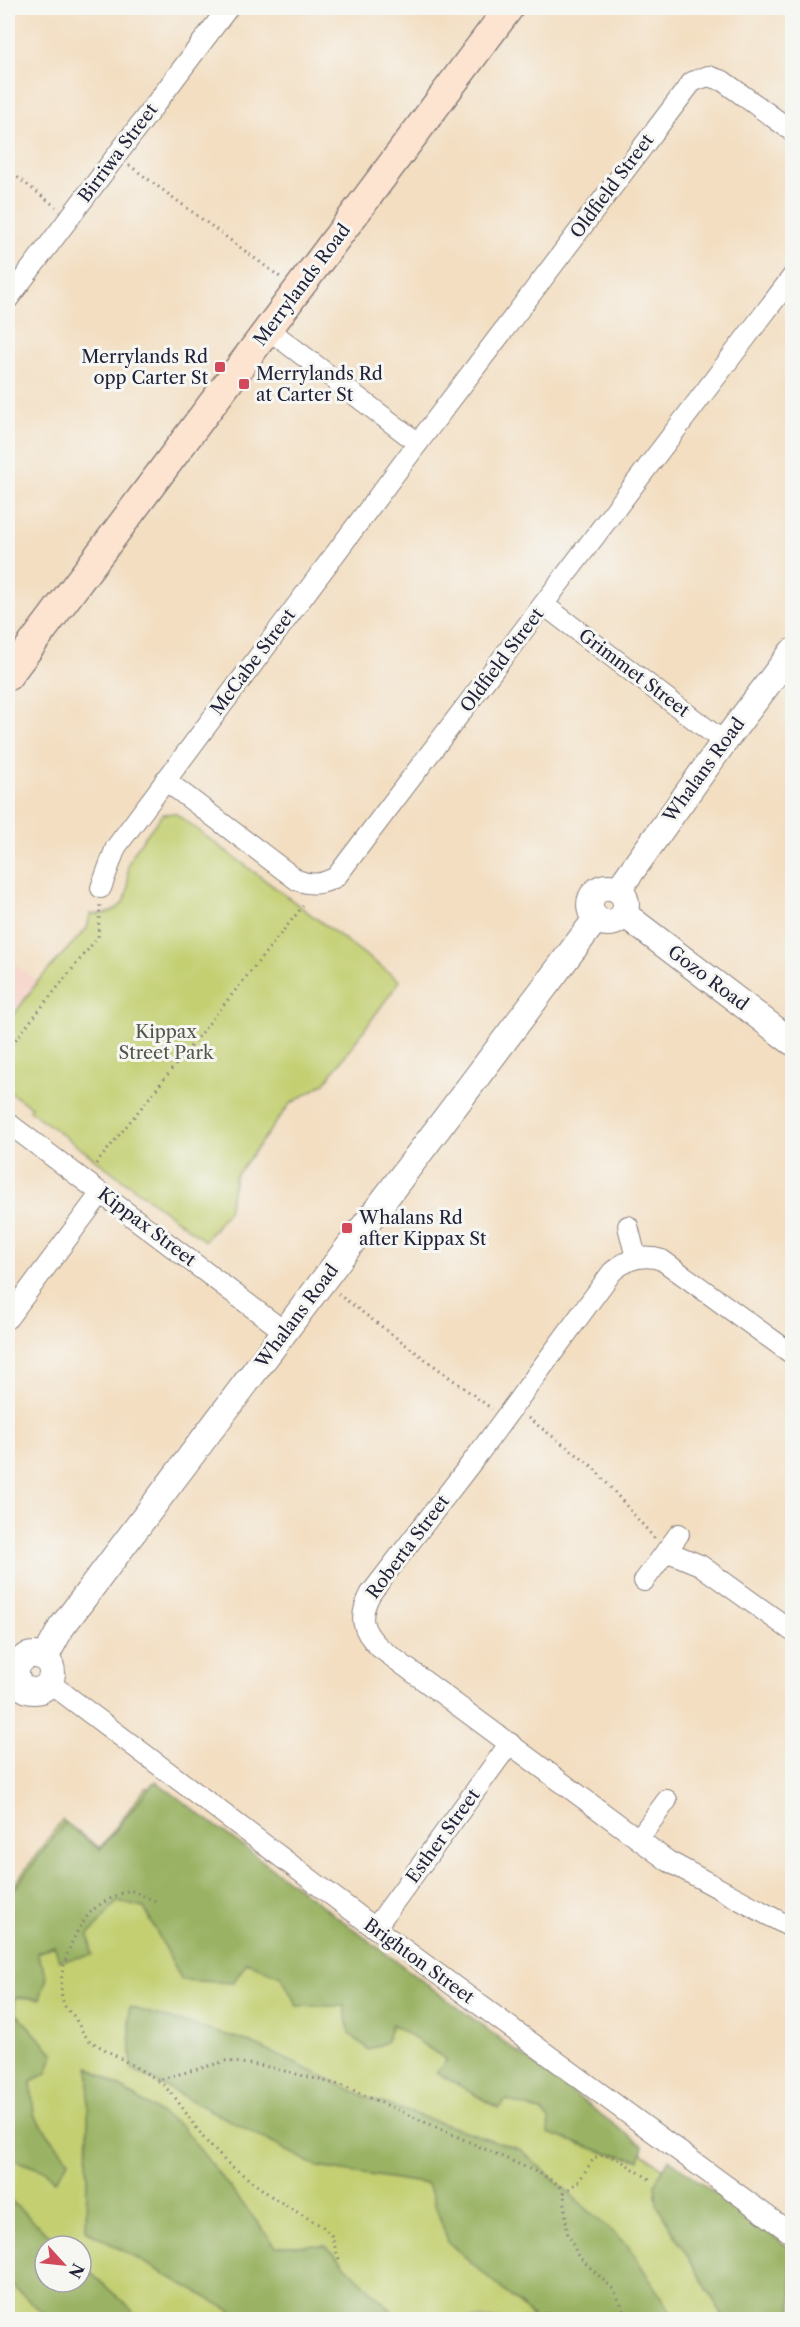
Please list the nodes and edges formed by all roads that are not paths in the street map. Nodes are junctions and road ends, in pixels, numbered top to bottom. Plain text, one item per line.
1 (228, 8) edge
2 (509, 8) edge
3 (792, 131) edge
4 (792, 277) edge
5 (8, 299) edge
6 (268, 329) junction
7 (418, 443) junction
8 (544, 605) junction
9 (792, 652) edge
10 (8, 676) edge
11 (724, 742) junction
12 (165, 780) junction
13 (101, 888) road end
14 (621, 902) junction
15 (792, 1042) edge
16 (8, 1123) edge
17 (101, 1193) junction
18 (628, 1226) dead end
19 (636, 1258) junction
20 (8, 1318) edge
21 (285, 1332) junction
22 (792, 1354) edge
23 (679, 1534) dead end
24 (666, 1551) junction
25 (644, 1581) dead end
26 (792, 1631) edge
27 (47, 1671) junction
28 (14, 1694) edge
29 (510, 1743) junction
30 (667, 1800) dead end
31 (639, 1838) junction
32 (375, 1928) junction
33 (792, 1928) edge
34 (792, 2234) edge

1 - 5 street, Birriwa Street
2 - 6 main road, Merrylands Road
3 - 7 street, Oldfield Street
4 - 8 street, Oldfield Street
6 - 7 street
6 - 10 main road, Merrylands Road
7 - 12 street, McCabe Street
8 - 11 street, Grimmet Street
8 - 12 street, Oldfield Street
9 - 11 street, Whalans Road
11 - 14 street, Whalans Road
12 - 13 street, McCabe Street
14 - 15 street, Gozo Road
14 - 21 street, Whalans Road
16 - 17 street, Kippax Street
17 - 20 street
17 - 21 street, Kippax Street
18 - 19 street
19 - 22 street
19 - 29 street, Roberta Street
21 - 27 street, Whalans Road
23 - 24 street
24 - 25 street
24 - 26 street
27 - 28 street
27 - 32 street, Brighton Street
29 - 31 street, Roberta Street
29 - 32 street, Esther Street
30 - 31 street
31 - 33 street, Roberta Street
32 - 34 street, Brighton Street

